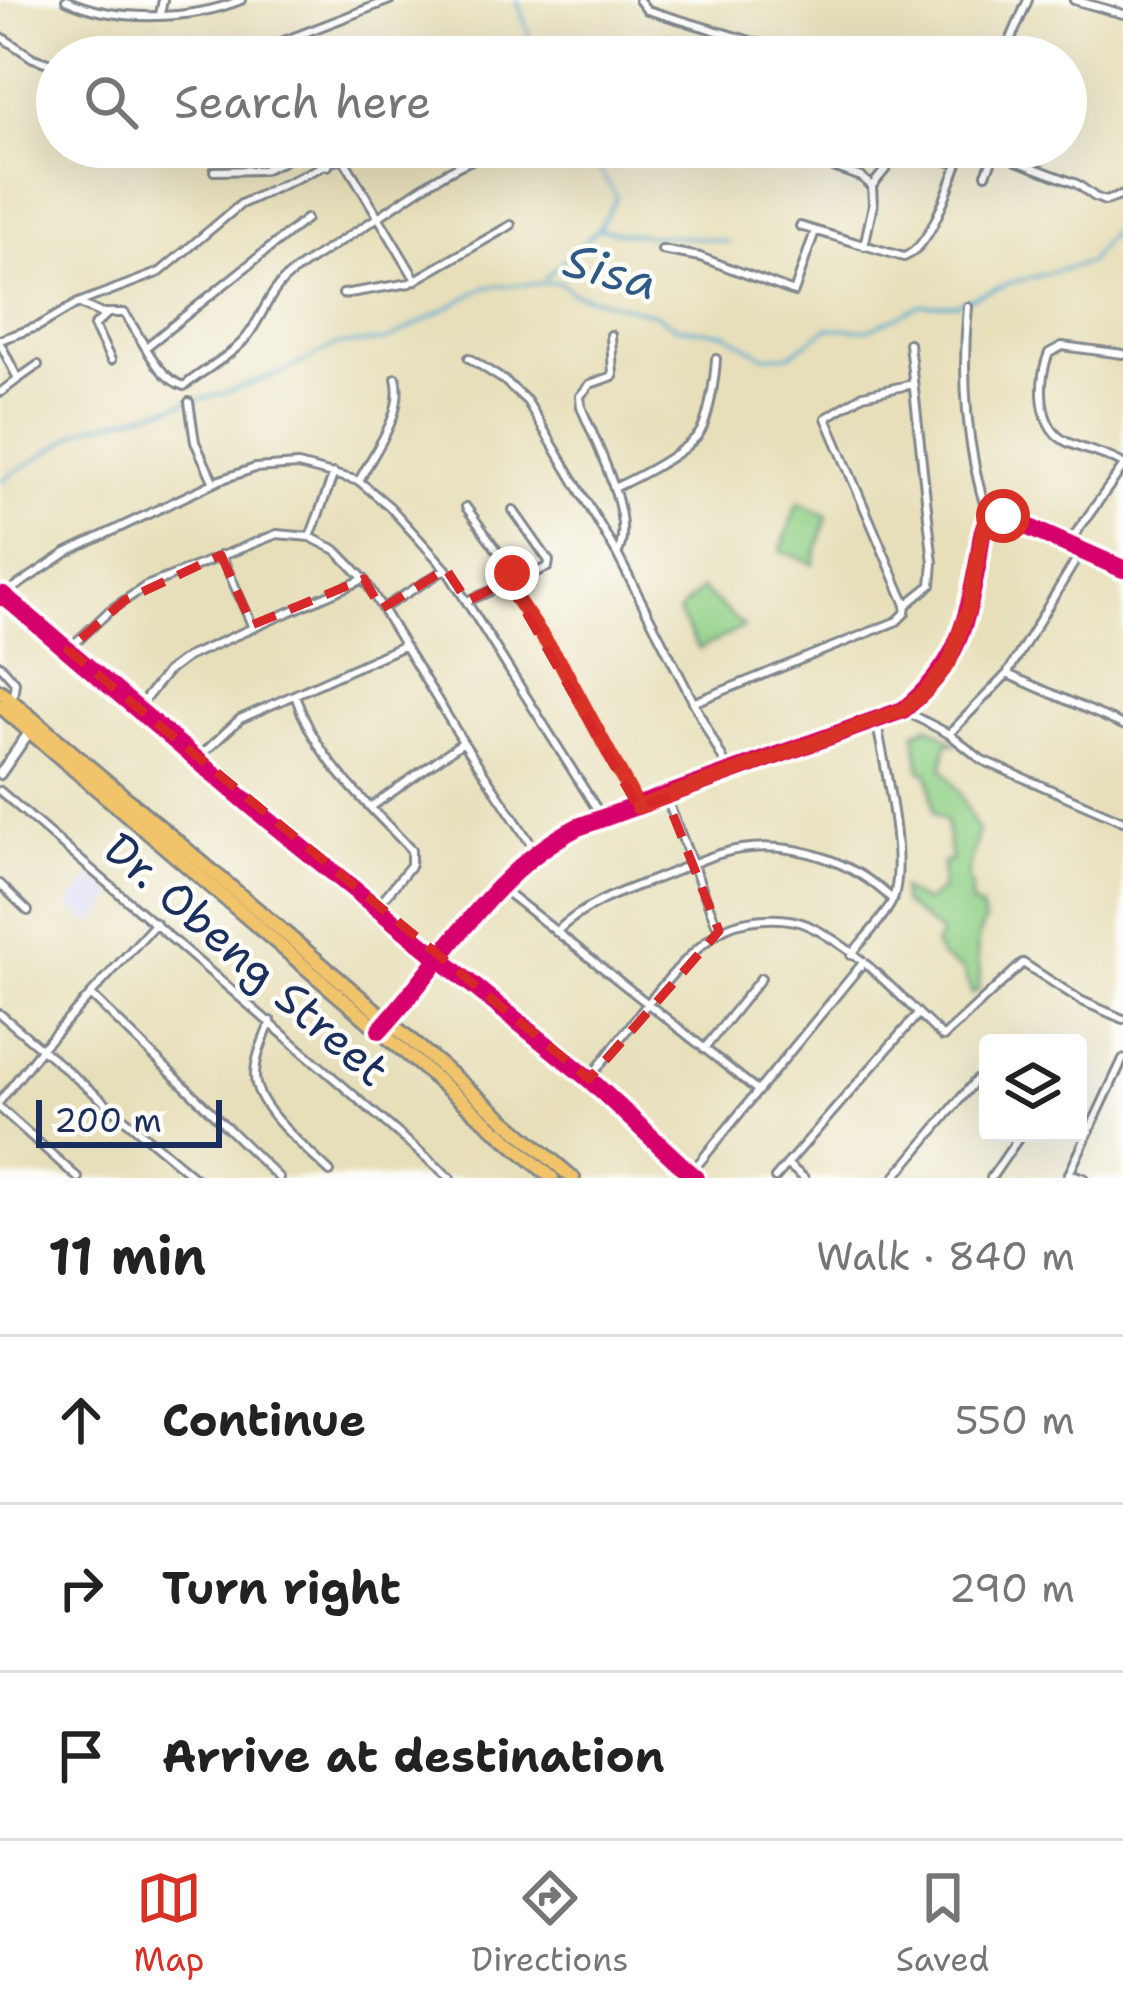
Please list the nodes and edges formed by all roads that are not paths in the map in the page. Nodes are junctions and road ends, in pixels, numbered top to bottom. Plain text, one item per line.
1 (66, 0) edge
2 (163, 0) edge
3 (242, 0) edge
4 (360, 0) edge
5 (390, 0) edge
6 (639, 0) edge
7 (1028, 0) edge
8 (1079, 1) edge
9 (364, 10) junction
10 (160, 14) junction
11 (1123, 14) edge
12 (0, 36) edge
13 (297, 36) edge
14 (734, 36) edge
15 (1012, 36) edge
16 (36, 59) edge
17 (268, 168) edge
18 (323, 168) edge
19 (349, 168) edge
20 (458, 168) edge
21 (836, 168) edge
22 (887, 168) edge
23 (954, 168) edge
24 (988, 168) edge
25 (1039, 168) edge
26 (263, 170) junction
27 (214, 171) dead end
28 (986, 174) dead end
29 (872, 186) junction
30 (272, 188) junction
31 (1123, 195) edge
32 (377, 218) junction
33 (306, 219) dead end
34 (511, 225) dead end
35 (800, 226) dead end
36 (815, 231) junction
37 (864, 246) junction
38 (662, 250) dead end
39 (416, 280) junction
40 (343, 294) dead end
41 (78, 303) junction
42 (968, 307) dead end
43 (107, 314) junction
44 (611, 334) dead end
45 (0, 341) edge
46 (909, 343) dead end
47 (146, 346) junction
48 (1123, 354) edge
49 (470, 358) dead end
50 (716, 358) dead end
51 (111, 360) dead end
52 (38, 365) dead end
53 (396, 378) dead end
54 (18, 379) junction
55 (913, 384) junction
56 (1, 392) edge
57 (189, 402) dead end
58 (1123, 465) edge
59 (334, 472) junction
60 (359, 481) junction
61 (214, 483) junction
62 (614, 488) junction
63 (466, 507) dead end
64 (513, 510) dead end
65 (989, 517) junction
66 (310, 537) junction
67 (1068, 544) junction
68 (1082, 550) junction
69 (617, 554) junction
70 (221, 555) junction
71 (446, 569) junction
72 (1123, 569) edge
73 (364, 579) junction
74 (508, 581) junction
75 (1, 596) edge
76 (467, 601) junction
77 (907, 605) junction
78 (381, 609) junction
79 (252, 626) junction
80 (403, 646) junction
81 (68, 650) junction
82 (0, 665) edge
83 (1007, 674) junction
84 (0, 691) edge
85 (295, 695) junction
86 (695, 702) junction
87 (6, 704) edge
88 (138, 708) junction
89 (903, 710) junction
90 (876, 719) junction
91 (1123, 725) edge
92 (34, 727) junction
93 (949, 734) junction
94 (463, 742) junction
95 (196, 760) junction
96 (730, 773) junction
97 (0, 774) edge
98 (0, 791) edge
99 (666, 797) junction
100 (371, 807) junction
101 (638, 807) junction
102 (604, 820) junction
103 (1123, 820) edge
104 (536, 853) junction
105 (693, 865) junction
106 (0, 884) edge
107 (500, 887) junction
108 (893, 900) junction
109 (377, 907) junction
110 (28, 911) dead end
111 (156, 923) junction
112 (719, 931) junction
113 (556, 932) junction
114 (851, 955) junction
115 (439, 958) junction
116 (862, 964) junction
117 (761, 978) dead end
118 (92, 995) junction
119 (648, 1006) junction
120 (0, 1014) edge
121 (918, 1014) junction
122 (1123, 1019) edge
123 (271, 1021) junction
124 (384, 1026) junction
125 (42, 1048) junction
126 (704, 1048) junction
127 (1123, 1059) edge
128 (589, 1079) junction
129 (976, 1080) dead end
130 (757, 1090) junction
131 (0, 1104) edge
132 (1087, 1129) edge
133 (1090, 1130) junction
134 (1016, 1142) edge
135 (787, 1164) junction
136 (330, 1172) dead end
137 (693, 1176) edge
138 (1068, 1176) edge
139 (78, 1178) edge
140 (195, 1178) edge
141 (279, 1178) edge
142 (451, 1178) edge
143 (552, 1178) edge
144 (573, 1178) edge
145 (775, 1178) edge
146 (804, 1178) edge
147 (894, 1178) edge
148 (992, 1178) edge
149 (1084, 1178) edge

1 - 10 street
2 - 10 street
3 - 10 street
4 - 9 street
5 - 9 street
6 - 14 street
7 - 15 street
8 - 11 street
9 - 13 street
12 - 16 street
17 - 26 street
18 - 30 street
19 - 32 street
20 - 32 street
21 - 29 street
22 - 29 street
23 - 37 street
24 - 28 street
25 - 31 street
26 - 27 street
26 - 30 street
29 - 37 street
30 - 41 street
32 - 39 street
32 - 47 street
33 - 47 street
34 - 39 street
35 - 36 street
36 - 37 street
36 - 38 street
39 - 40 street
41 - 43 street
41 - 45 street
42 - 65 street
43 - 47 street
43 - 51 street
44 - 62 street
45 - 54 street
46 - 55 street
48 - 58 street
49 - 69 street
50 - 62 street
52 - 54 street
53 - 60 street
54 - 56 street
55 - 77 street
55 - 77 street
57 - 61 street
58 - 67 street
59 - 60 street
59 - 61 street
59 - 66 street
60 - 71 street
61 - 75 street
62 - 69 street
63 - 74 street
64 - 74 street
65 - 67 street
65 - 89 street
66 - 70 street
66 - 73 street
67 - 68 street
68 - 72 street
68 - 83 street
69 - 86 street
70 - 79 street
70 - 81 street
71 - 76 street
71 - 78 street
73 - 78 street
73 - 79 street
74 - 76 street
74 - 101 street
75 - 81 street
76 - 102 street
77 - 86 street
78 - 80 street
79 - 88 street
80 - 85 street
80 - 94 street
81 - 88 street
82 - 87 street
83 - 91 street
83 - 93 street
84 - 87 highway
85 - 95 street
85 - 100 street
86 - 96 street
87 - 92 highway
88 - 95 street
89 - 90 street
89 - 93 street
90 - 96 street
90 - 108 street
92 - 97 street
92 - 124 highway
93 - 103 street
94 - 100 street
94 - 104 street
95 - 109 street
96 - 99 street
98 - 111 street, Dr. Obeng Street
99 - 101 street
99 - 105 street
100 - 109 street
101 - 102 street
102 - 104 street
104 - 107 street
105 - 108 street
105 - 112 street
105 - 113 street
106 - 110 street
107 - 113 street
107 - 115 street
108 - 114 street
109 - 115 street
111 - 118 street
111 - 123 street, Dr. Obeng Street
112 - 114 street
112 - 119 street
113 - 119 street
114 - 116 street
115 - 124 street
115 - 128 street
116 - 121 street
116 - 130 street
117 - 126 street
118 - 125 street
118 - 141 street
119 - 126 street
119 - 128 street
120 - 125 street
121 - 122 street
121 - 135 street
123 - 136 street
123 - 142 street, Dr. Obeng Street
124 - 143 highway
124 - 144 highway
125 - 131 street
125 - 140 street
126 - 130 street
127 - 133 street
128 - 137 street
129 - 147 street
130 - 137 street
131 - 139 street
132 - 133 street
133 - 138 street
134 - 148 street
135 - 145 street
135 - 146 street
138 - 149 street

